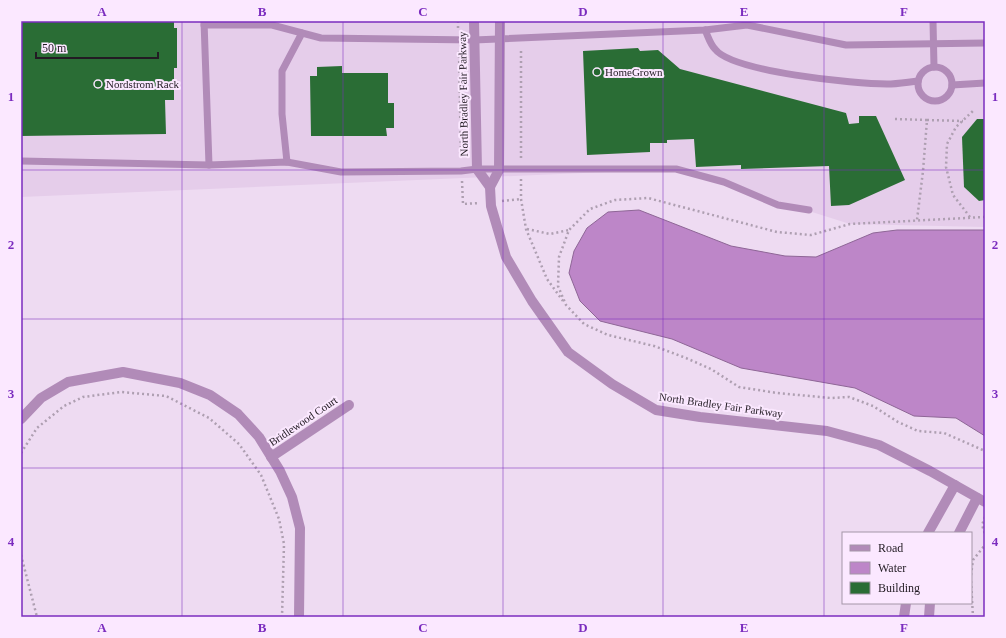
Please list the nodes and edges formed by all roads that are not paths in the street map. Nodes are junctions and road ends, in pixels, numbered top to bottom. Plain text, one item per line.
1 (474, 21) edge
2 (500, 21) edge
3 (933, 21) edge
4 (204, 23) edge
5 (272, 23) edge
6 (705, 30) junction
7 (302, 33) junction
8 (500, 39) junction
9 (474, 40) junction
10 (934, 44) junction
11 (985, 44) edge
12 (934, 67) junction
13 (918, 81) junction
14 (985, 83) edge
15 (952, 85) junction
16 (21, 161) edge
17 (287, 162) junction
18 (209, 165) junction
19 (476, 169) junction
20 (499, 170) junction
21 (490, 187) junction
22 (809, 210) dead end
23 (349, 405) dead end
24 (21, 419) edge
25 (271, 457) junction
26 (955, 485) junction
27 (981, 500) edge
28 (929, 532) edge
29 (960, 532) edge
30 (906, 604) edge
31 (930, 604) edge
32 (299, 617) edge
33 (904, 617) edge
34 (928, 617) edge

1 - 9 street, North Bradley Fair Parkway
2 - 8 street
3 - 10 lane
4 - 5 lane
4 - 18 lane
5 - 7 lane
6 - 8 lane
6 - 10 lane
6 - 13 lane
7 - 9 lane
7 - 17 lane
8 - 9 lane
8 - 20 street
9 - 19 street, North Bradley Fair Parkway
10 - 11 lane
10 - 12 lane
12 - 13 lane
12 - 15 lane
13 - 15 lane
14 - 15 lane
16 - 18 lane
17 - 18 lane
17 - 19 lane
19 - 20 lane
19 - 21 street, North Bradley Fair Parkway
20 - 21 street
20 - 22 lane
21 - 26 street, North Bradley Fair Parkway
23 - 25 street, Bridlewood Court
24 - 25 street
25 - 32 street
26 - 27 street, North Bradley Fair Parkway
26 - 28 street
27 - 29 street
30 - 33 street
31 - 34 street

